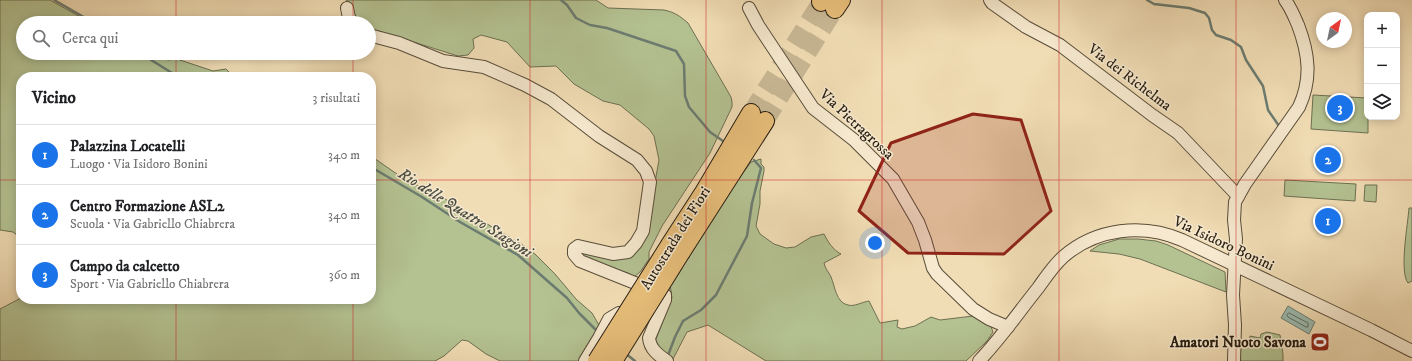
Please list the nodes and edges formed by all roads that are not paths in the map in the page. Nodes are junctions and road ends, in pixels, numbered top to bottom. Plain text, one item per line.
1 (990, 0) edge
2 (1285, 0) edge
3 (347, 8) dead end
4 (749, 8) dead end
5 (349, 16) edge
6 (376, 37) edge
7 (758, 117) tunnel mouth
8 (1238, 196) junction
9 (676, 248) junction
10 (1234, 266) junction
11 (1008, 327) junction
12 (650, 334) junction
13 (1412, 351) edge
14 (585, 361) edge
15 (597, 361) edge
16 (613, 361) edge
17 (667, 361) edge
18 (979, 361) edge
19 (1234, 361) edge

1 - 8 street, Via dei Richelma
2 - 8 street
3 - 5 street
4 - 11 street, Via Pietragrossa
6 - 12 street
7 - 9 highway, Autostrada dei Fiori
8 - 10 street
9 - 15 highway, Autostrada dei Fiori, bridge
9 - 16 highway, Autostrada dei Fiori, bridge
10 - 11 street, Via Isidoro Bonini
10 - 13 street, Via Isidoro Bonini
10 - 19 street
11 - 18 street, Via Isidoro Bonini
12 - 14 street
12 - 17 street

